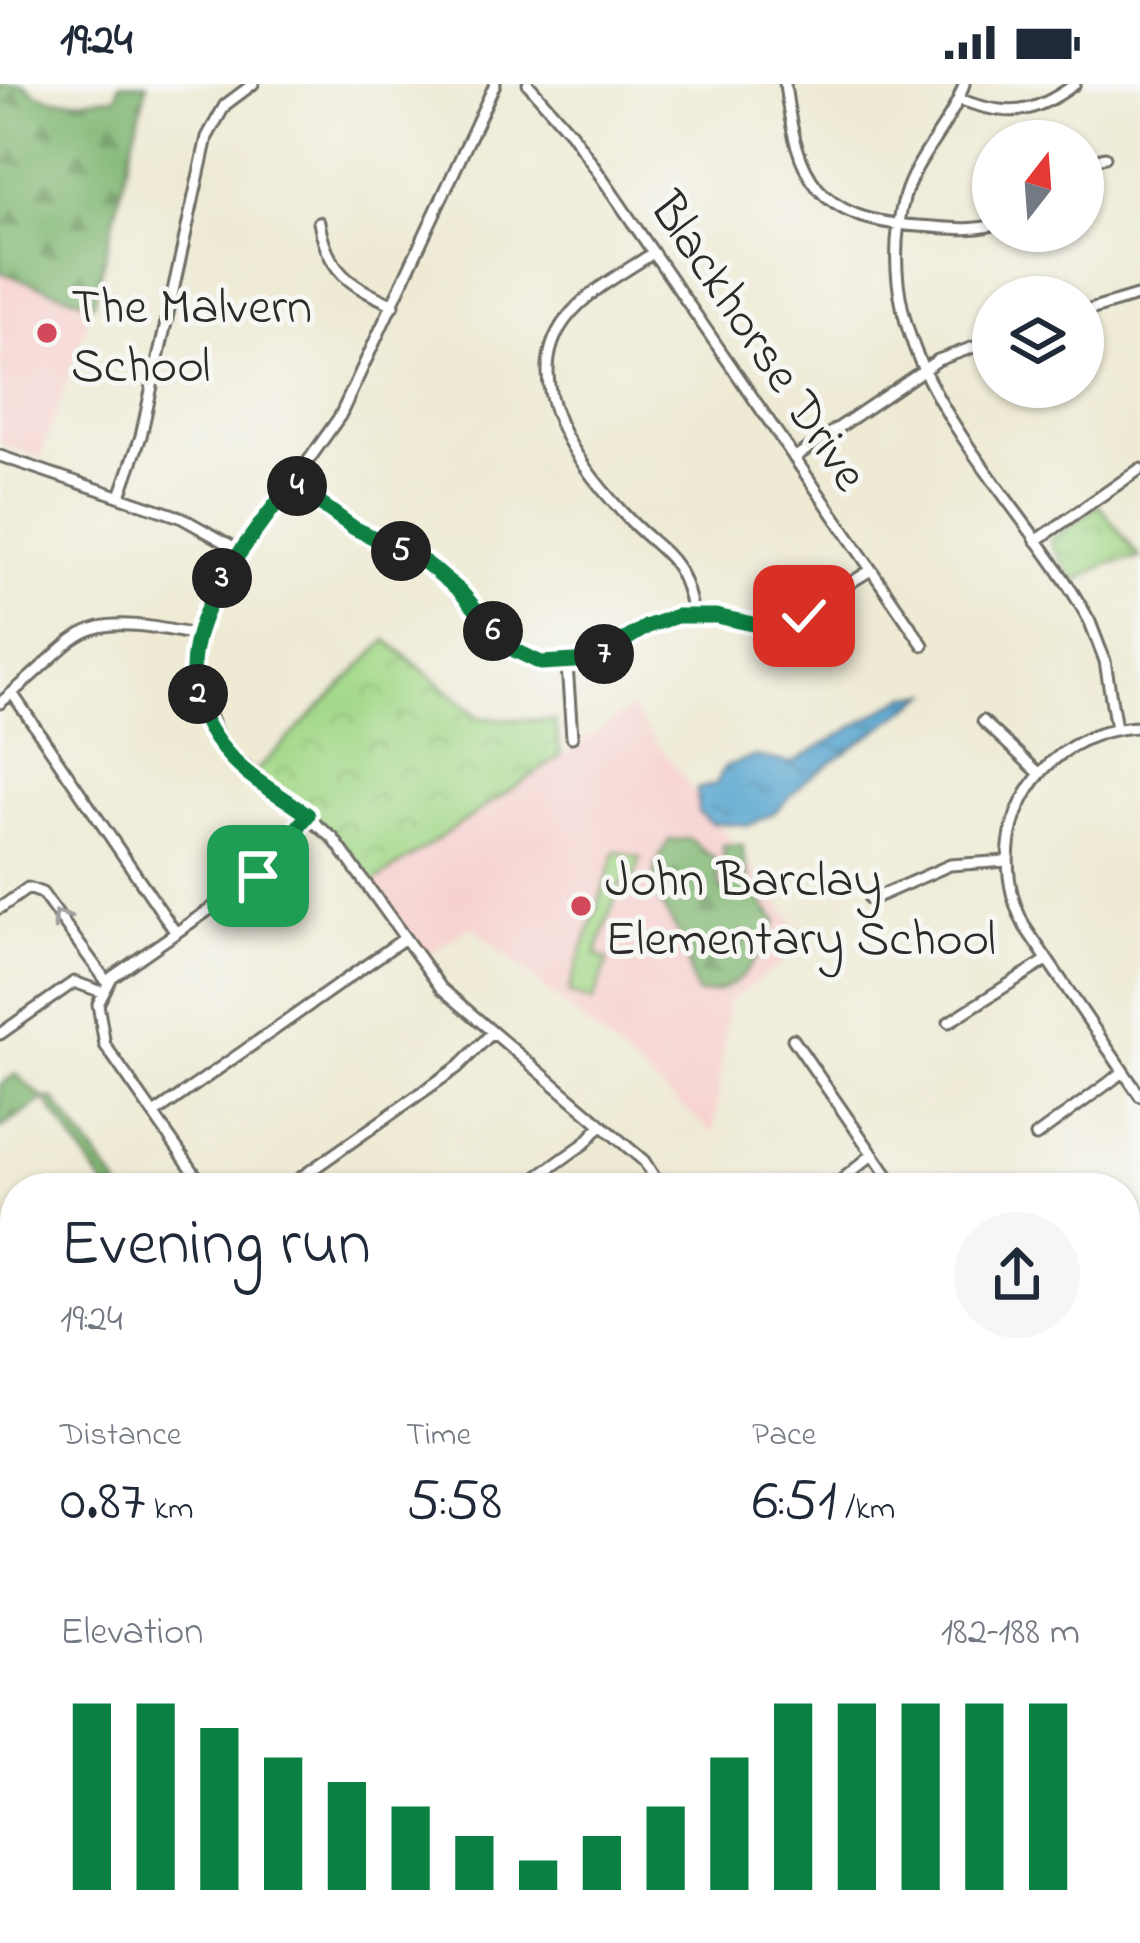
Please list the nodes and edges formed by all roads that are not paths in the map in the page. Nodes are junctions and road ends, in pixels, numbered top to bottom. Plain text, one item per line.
1 (495, 84) edge
2 (528, 84) edge
3 (785, 84) edge
4 (964, 84) edge
5 (1076, 84) edge
6 (248, 85) edge
7 (959, 99) junction
8 (319, 222) dead end
9 (900, 225) junction
10 (972, 225) edge
11 (653, 253) junction
12 (1140, 295) edge
13 (394, 305) junction
14 (1104, 306) edge
15 (972, 349) edge
16 (921, 370) junction
17 (0, 456) edge
18 (794, 458) junction
19 (1140, 469) edge
20 (292, 483) junction
21 (120, 496) junction
22 (1036, 541) junction
23 (242, 551) junction
24 (871, 570) junction
25 (693, 614) junction
26 (195, 635) junction
27 (923, 645) dead end
28 (567, 665) junction
29 (12, 692) junction
30 (0, 704) edge
31 (983, 722) dead end
32 (1140, 727) edge
33 (1116, 729) junction
34 (572, 737) dead end
35 (1039, 773) junction
36 (308, 815) junction
37 (1007, 861) junction
38 (870, 900) dead end
39 (0, 908) edge
40 (176, 933) junction
41 (404, 938) junction
42 (1047, 960) junction
43 (103, 991) junction
44 (950, 1022) dead end
45 (492, 1033) junction
46 (0, 1034) edge
47 (794, 1039) dead end
48 (1122, 1073) junction
49 (1140, 1096) edge
50 (154, 1114) junction
51 (601, 1125) junction
52 (1036, 1136) dead end
53 (873, 1154) junction
54 (195, 1173) edge
55 (307, 1173) edge
56 (543, 1173) edge
57 (652, 1173) edge
58 (850, 1173) edge
59 (886, 1173) edge

1 - 13 street
2 - 11 street, Blackhorse Drive
3 - 9 street
4 - 7 street
5 - 7 street
6 - 21 street
7 - 9 street
8 - 13 street
9 - 10 street
9 - 16 street
11 - 18 street, Blackhorse Drive
11 - 25 street
12 - 14 street
13 - 20 street
15 - 16 street
16 - 18 street
16 - 22 street
17 - 21 street
18 - 24 street, Blackhorse Drive
19 - 22 street
20 - 23 street
20 - 28 street
21 - 23 street
22 - 33 street
23 - 26 street
24 - 25 street
24 - 27 street, Blackhorse Drive
25 - 28 street
26 - 29 street
26 - 36 street
28 - 34 street
29 - 30 street
29 - 40 street
31 - 35 street
32 - 33 street
33 - 35 street
35 - 37 street
36 - 40 street
36 - 41 street
37 - 38 street
37 - 42 street
43 -> 39 street
40 - 43 street
41 - 45 street
41 - 50 street
42 - 44 street
42 - 48 street
43 - 46 street
43 - 50 street
45 - 51 street
45 - 55 street
47 - 53 street
48 - 49 street
48 - 52 street
50 - 54 street
51 - 56 street
51 - 57 street
53 - 58 street
53 - 59 street

